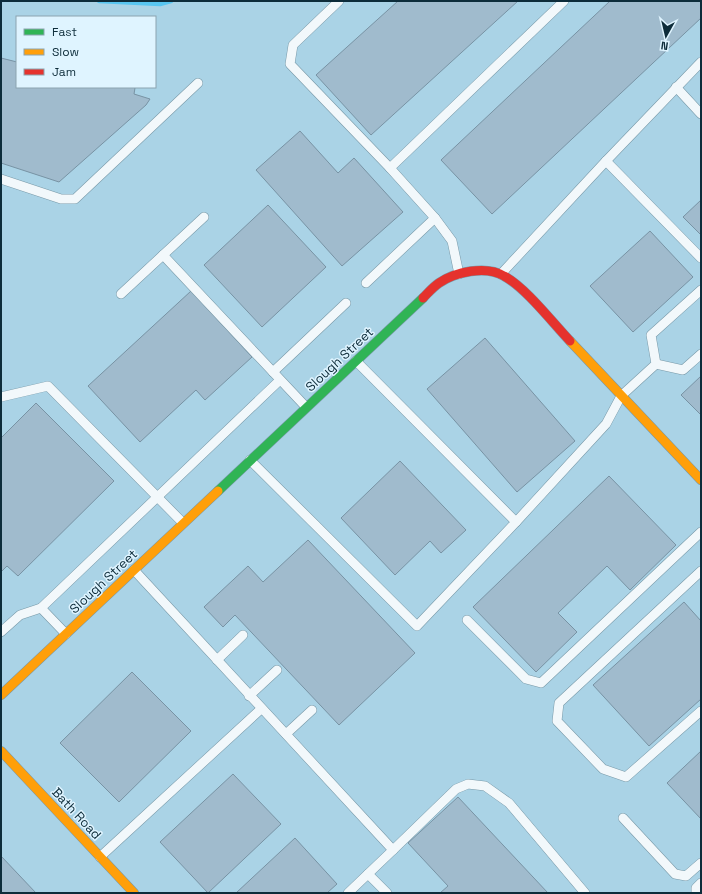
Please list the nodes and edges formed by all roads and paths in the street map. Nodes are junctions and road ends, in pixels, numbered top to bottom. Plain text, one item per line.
1 (339, 1) edge
2 (564, 1) edge
3 (701, 62) edge
4 (198, 84) dead end
5 (676, 87) junction
6 (701, 114) edge
7 (606, 161) junction
8 (390, 168) junction
9 (1, 179) edge
10 (204, 217) dead end
11 (435, 218) junction
12 (163, 255) junction
13 (701, 258) edge
14 (459, 274) junction
15 (501, 274) junction
16 (366, 282) dead end
17 (701, 290) edge
18 (121, 294) dead end
19 (346, 303) dead end
20 (701, 354) edge
21 (356, 361) junction
22 (656, 364) junction
23 (273, 372) junction
24 (280, 380) junction
25 (621, 396) junction
26 (1, 397) edge
27 (306, 407) junction
28 (250, 460) junction
29 (701, 480) edge
30 (158, 496) junction
31 (516, 522) junction
32 (183, 523) junction
33 (701, 532) edge
34 (134, 570) junction
35 (699, 576) edge
36 (41, 608) junction
37 (467, 620) dead end
38 (1, 632) edge
39 (66, 634) junction
40 (243, 635) dead end
41 (217, 660) junction
42 (277, 670) dead end
43 (1, 695) edge
44 (249, 696) junction
45 (262, 709) junction
46 (312, 710) dead end
47 (701, 711) edge
48 (286, 734) junction
49 (1, 752) edge
50 (623, 818) dead end
51 (393, 850) junction
52 (100, 857) junction
53 (701, 863) edge
54 (368, 874) junction
55 (701, 883) edge
56 (134, 893) edge
57 (348, 893) edge
58 (387, 893) edge
59 (585, 893) edge
60 (696, 893) edge

1 - 8 lane
2 - 8 lane
3 - 5 lane
4 - 9 lane
5 - 6 lane
5 - 7 lane
7 - 13 lane
7 - 15 lane
8 - 11 lane
10 - 12 lane
11 - 14 lane
11 - 16 lane
12 - 18 lane
12 - 23 lane
14 - 15 street, Slough Street
14 - 21 street, Slough Street
15 - 25 street, Slough Street
17 - 22 lane
19 - 23 lane
20 - 22 lane
21 - 27 street, Slough Street
21 - 31 lane
22 - 25 lane
23 - 24 lane
24 - 27 lane
24 - 30 lane
25 - 29 street, Slough Street
25 - 31 lane
26 - 30 lane
27 - 28 street, Slough Street
28 - 31 lane
28 - 32 street, Slough Street
30 - 32 lane
30 - 36 lane
32 - 34 street, Slough Street
33 - 37 lane
34 - 39 street, Slough Street
34 - 41 lane
35 - 47 lane
36 - 38 lane
36 - 39 lane
39 - 43 street, Slough Street
40 - 41 lane
41 - 44 lane
42 - 44 lane
44 - 45 lane
45 - 48 lane
45 - 52 lane
46 - 48 lane
48 - 51 lane
49 - 52 street, Bath Road
50 - 53 lane
51 - 54 lane
51 - 59 lane
52 - 56 street, Bath Road
54 - 57 lane
54 - 58 lane
55 - 60 lane

